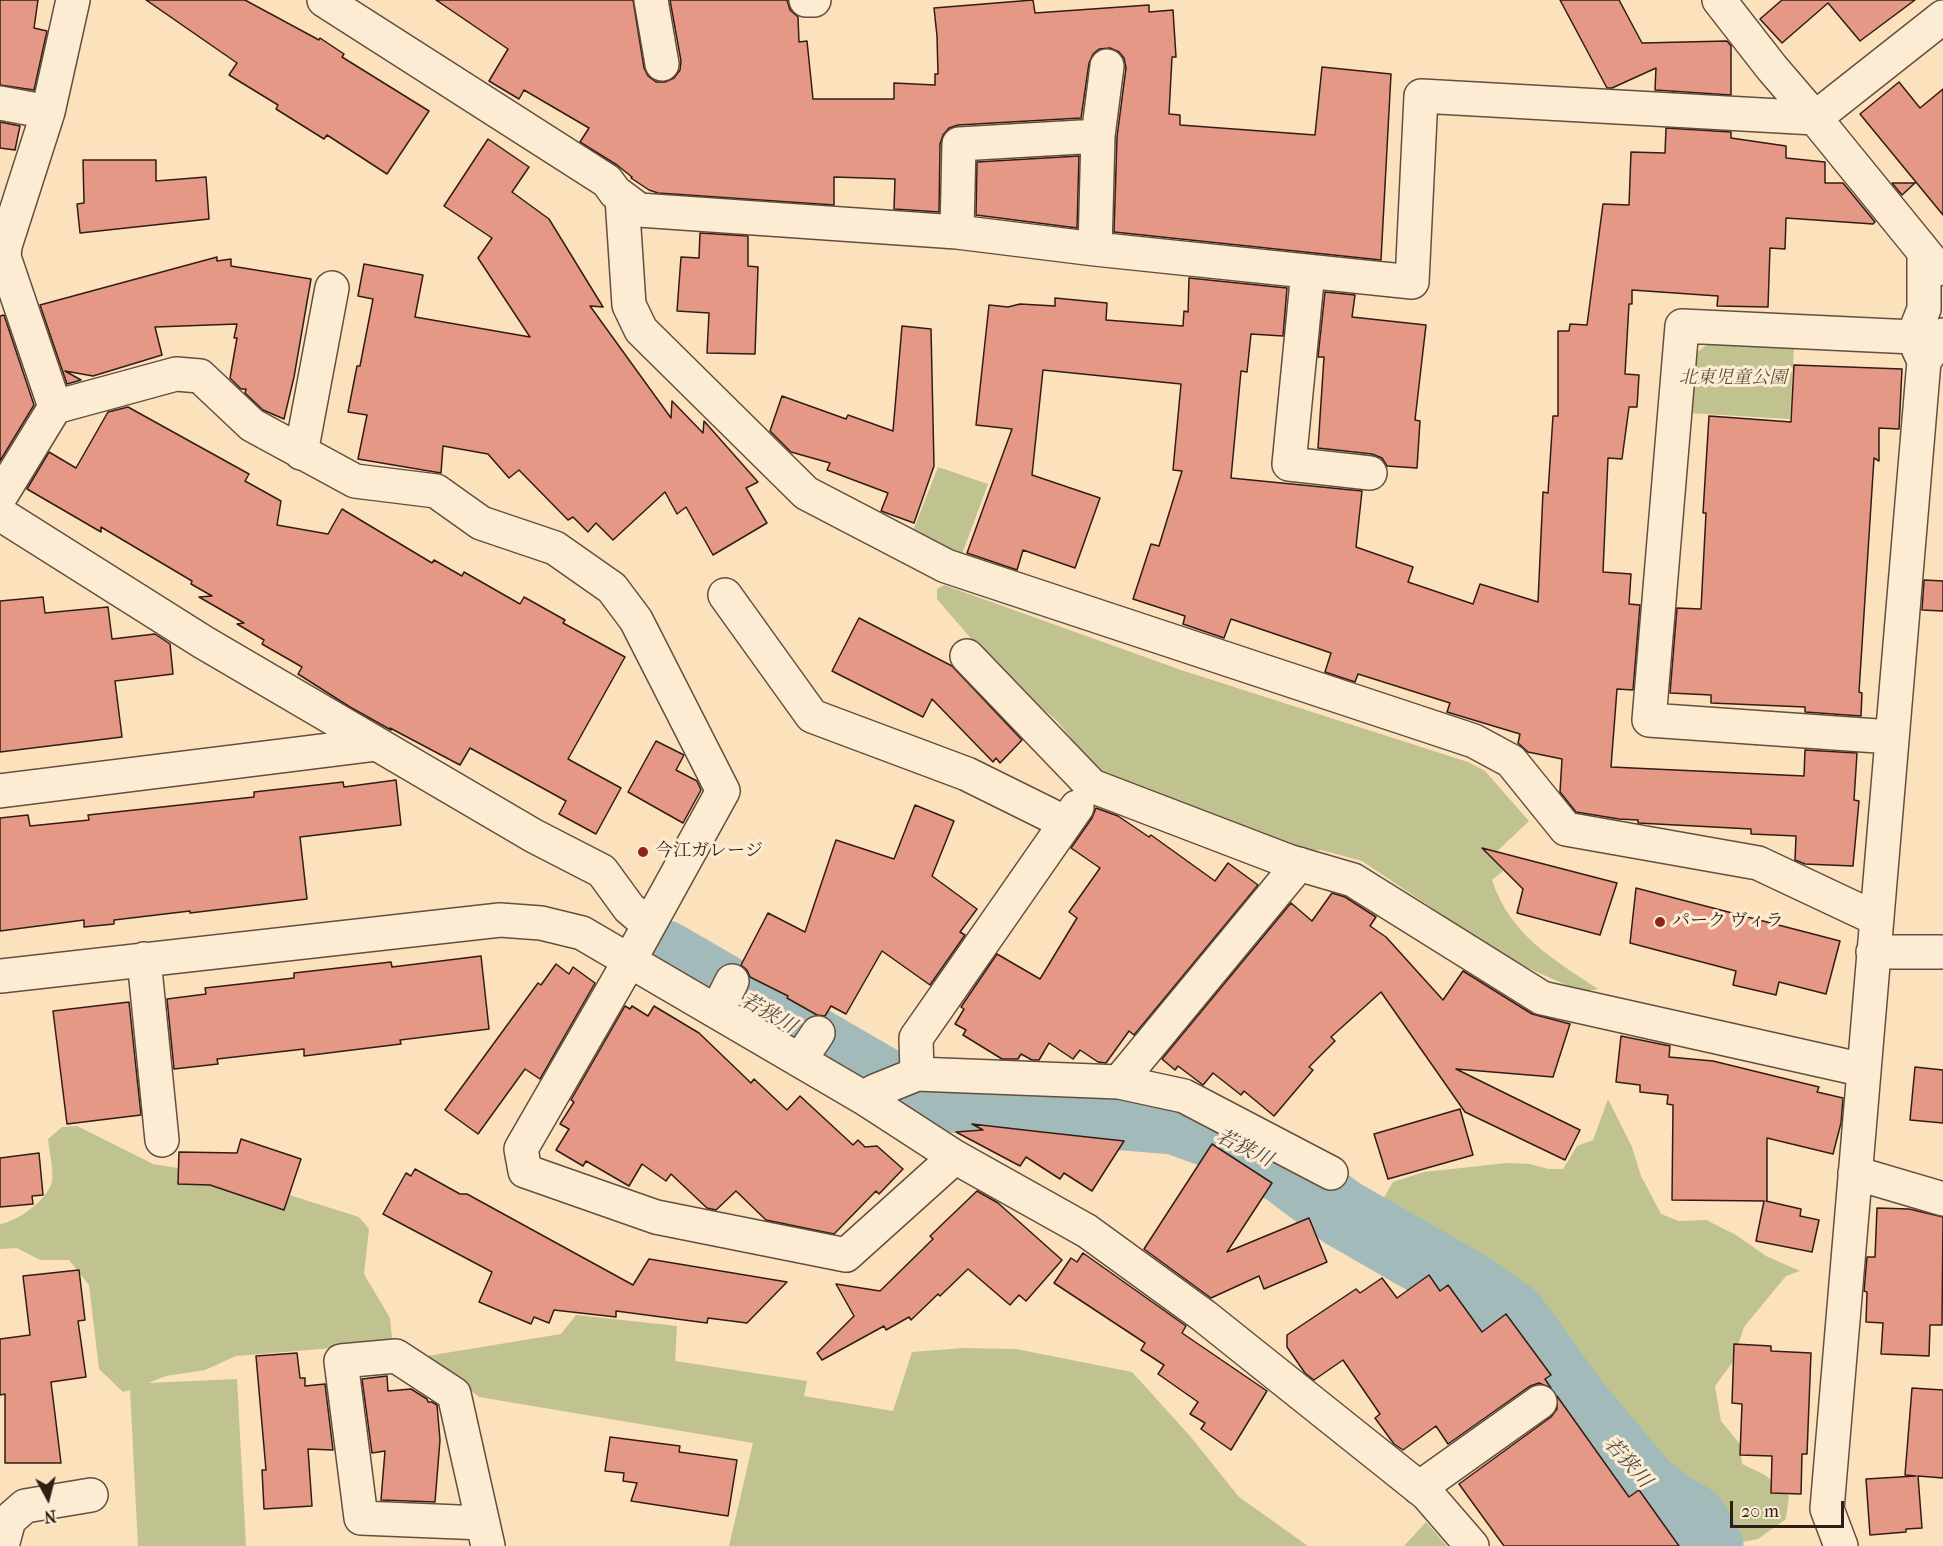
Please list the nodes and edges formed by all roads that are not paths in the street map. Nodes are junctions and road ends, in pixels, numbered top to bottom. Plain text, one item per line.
1 (73, 0) edge
2 (324, 0) edge
3 (651, 0) edge
4 (806, 0) edge
5 (814, 0) edge
6 (1719, 0) edge
7 (1943, 17) edge
8 (662, 64) dead end
9 (1107, 66) dead end
10 (0, 103) edge
11 (48, 112) junction
12 (1815, 117) junction
13 (1098, 136) junction
14 (622, 198) junction
15 (957, 232) junction
16 (1095, 249) junction
17 (2, 257) edge
18 (1934, 265) edge
19 (1308, 272) junction
20 (332, 288) dead end
21 (1926, 344) edge
22 (55, 407) junction
23 (300, 453) junction
24 (1370, 473) dead end
25 (0, 498) edge
26 (0, 514) edge
27 (34, 537) junction
28 (0, 541) edge
29 (725, 595) dead end
30 (967, 656) dead end
31 (1892, 737) junction
32 (377, 744) junction
33 (1092, 786) junction
34 (0, 792) edge
35 (1066, 823) junction
36 (1299, 864) junction
37 (1877, 919) junction
38 (639, 942) junction
39 (1874, 952) junction
40 (1943, 952) edge
41 (144, 959) junction
42 (0, 976) edge
43 (732, 981) dead end
44 (717, 1011) junction
45 (818, 1033) dead end
46 (800, 1060) junction
47 (1864, 1070) junction
48 (911, 1076) junction
49 (1119, 1082) junction
50 (870, 1095) junction
51 (162, 1140) dead end
52 (955, 1157) junction
53 (1331, 1173) dead end
54 (1855, 1173) junction
55 (1943, 1199) edge
56 (1540, 1402) dead end
57 (1419, 1488) junction
58 (91, 1494) dead end
59 (485, 1534) edge
60 (2, 1546) edge
61 (1472, 1546) edge
62 (1841, 1546) edge

1 - 11 street
2 - 14 street
3 - 8 street
4 - 5 street
6 - 12 street
7 - 12 street
9 - 13 street
10 - 11 street
11 - 17 street
12 - 18 street
12 - 19 street
13 - 15 street
13 - 16 street
14 - 15 street
14 - 37 street
15 - 16 street
16 - 19 street
17 - 22 street
18 - 21 street
19 - 24 street
20 - 23 street
21 - 31 street
21 - 31 street
22 - 23 street
22 - 25 street
23 - 38 street
26 - 27 street
27 - 28 street
27 - 32 street
29 - 35 street
30 - 33 street
31 - 37 street
32 - 34 street
32 - 38 street
33 - 35 street
33 - 36 street
35 - 48 street
36 - 47 street
36 - 49 street
37 - 39 street
38 - 41 street
38 - 44 street
38 - 52 street
39 - 40 street
39 - 47 street
41 - 42 street
41 - 51 street
43 - 44 street
44 - 46 street
45 - 46 street
46 - 50 street
47 - 54 street
48 - 49 street
48 - 50 street
49 - 53 street
50 - 52 street
52 - 57 street
54 - 55 street
54 - 62 street
56 - 57 street
57 - 61 street
58 - 60 street
59 - 59 street

